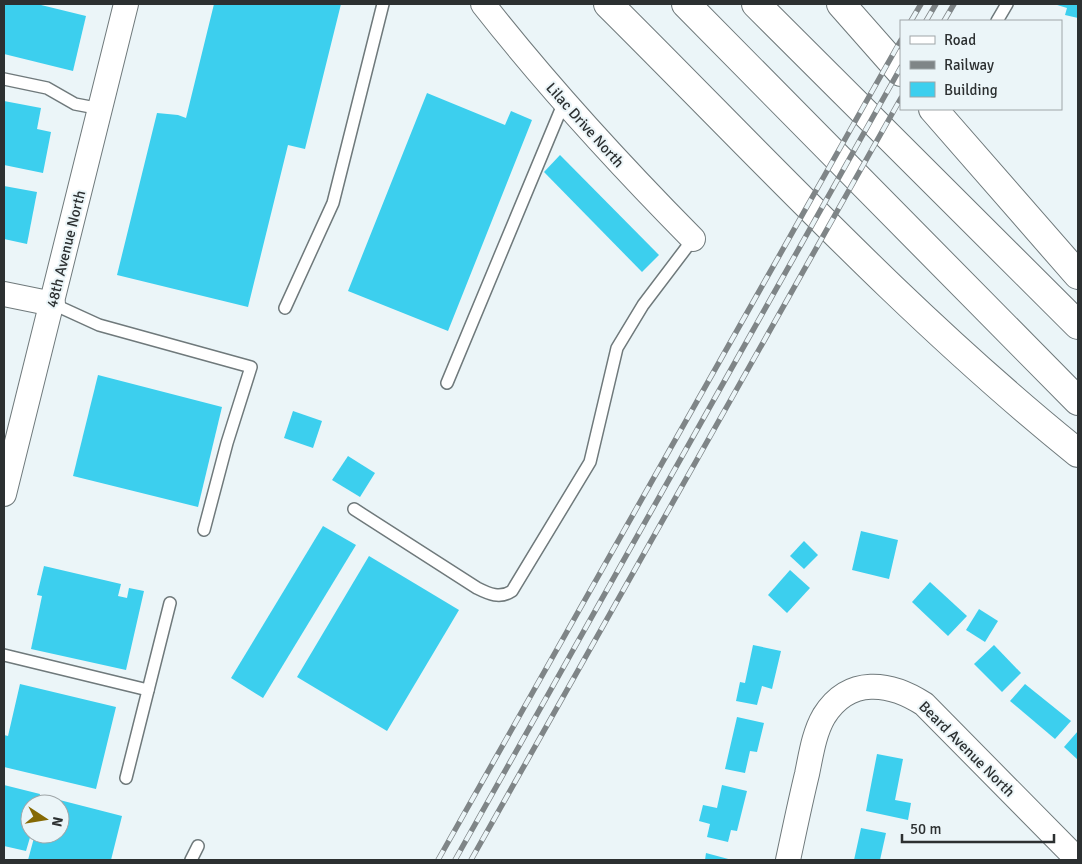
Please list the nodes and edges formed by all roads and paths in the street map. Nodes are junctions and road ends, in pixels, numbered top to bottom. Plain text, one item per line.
1 (126, 4) edge
2 (383, 4) edge
3 (484, 4) edge
4 (608, 4) edge
5 (686, 4) edge
6 (756, 4) edge
7 (841, 4) edge
8 (1007, 4) edge
9 (998, 20) edge
10 (900, 71) edge
11 (4, 79) edge
12 (564, 102) junction
13 (101, 109) junction
14 (934, 110) edge
15 (693, 239) joint
16 (1078, 275) edge
17 (4, 294) edge
18 (53, 304) junction
19 (285, 308) dead end
20 (1078, 325) edge
21 (447, 383) dead end
22 (1078, 401) edge
23 (1078, 453) edge
24 (4, 494) edge
25 (354, 509) dead end
26 (204, 530) dead end
27 (170, 603) dead end
28 (4, 654) edge
29 (148, 690) junction
30 (126, 778) dead end
31 (198, 846) dead end
32 (191, 860) edge
33 (788, 860) edge
34 (1078, 860) edge

1 - 13 street, 48th Avenue North
2 - 19 lane
3 - 12 street, Lilac Drive North
4 - 23 highway
5 - 22 highway
6 - 20 highway
7 - 10 highway
8 - 9 lane
11 - 13 lane
12 - 15 street, Lilac Drive North
12 - 21 lane
13 - 18 street, 48th Avenue North
14 - 16 highway
15 - 25 lane
17 - 18 street
18 - 24 street, 48th Avenue North
18 - 26 lane
27 - 29 lane
28 - 29 lane
29 - 30 lane
31 - 32 lane
33 - 34 street, Beard Avenue North

